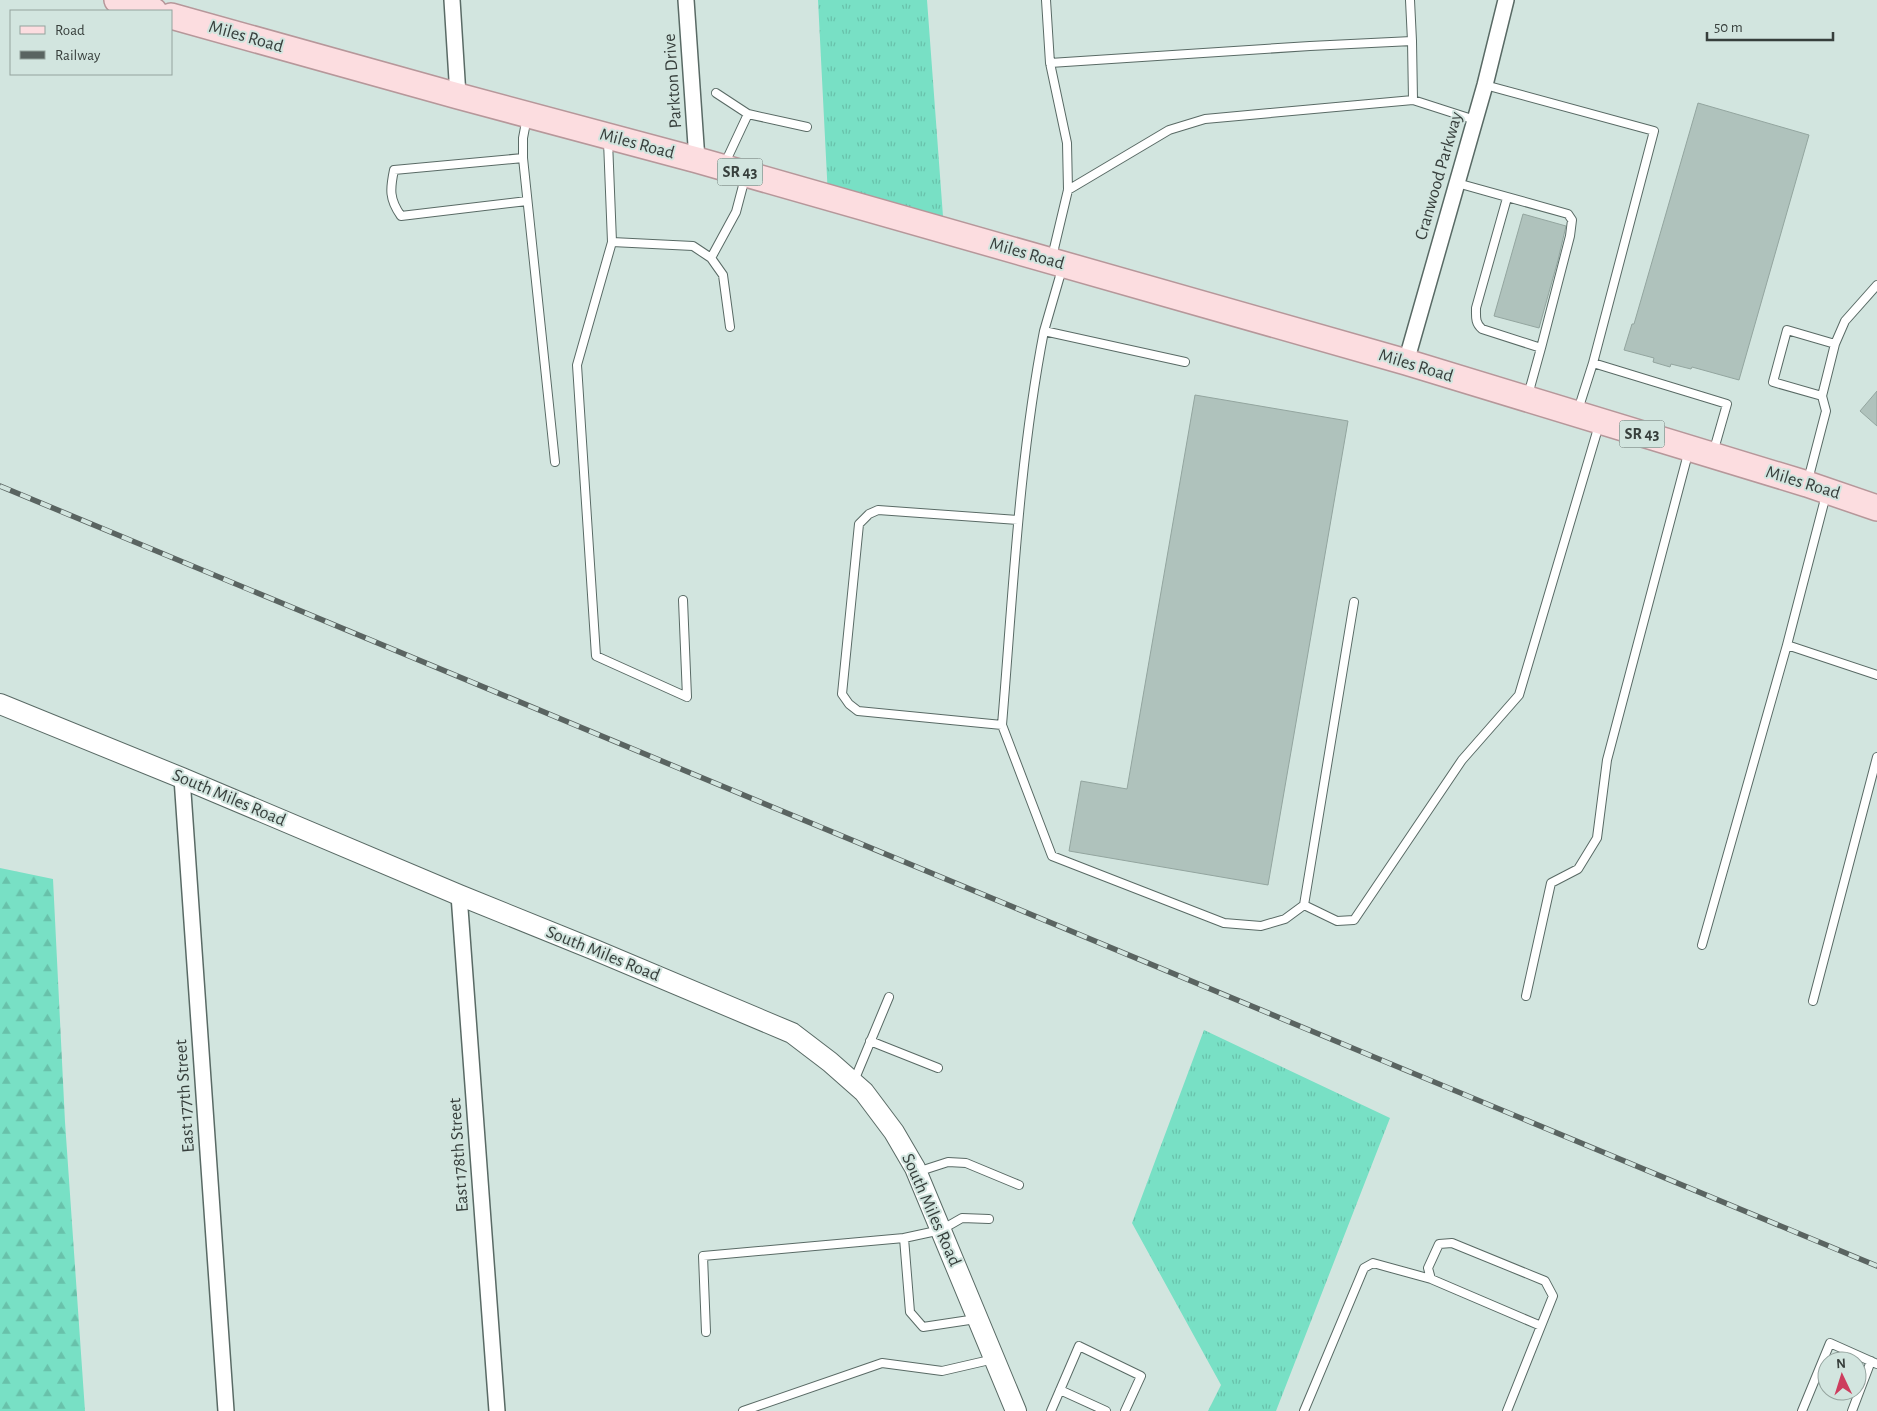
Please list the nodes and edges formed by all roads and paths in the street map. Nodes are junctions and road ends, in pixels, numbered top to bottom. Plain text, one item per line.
1 (117, 0) edge
2 (452, 0) edge
3 (686, 0) edge
4 (1046, 0) edge
5 (1410, 0) edge
6 (1506, 0) edge
7 (151, 10) edge
8 (172, 16) edge
9 (1412, 41) junction
10 (1050, 63) junction
11 (1485, 85) junction
12 (716, 93) dead end
13 (458, 96) junction
14 (1413, 100) junction
15 (748, 114) junction
16 (528, 115) junction
17 (1475, 120) junction
18 (807, 127) dead end
19 (608, 136) junction
20 (523, 158) junction
21 (697, 160) junction
22 (734, 171) junction
23 (1457, 183) junction
24 (1068, 190) junction
25 (1507, 198) junction
26 (527, 201) junction
27 (612, 242) junction
28 (711, 258) junction
29 (1057, 263) junction
30 (1877, 285) edge
31 (730, 327) dead end
32 (1044, 331) junction
33 (1835, 344) junction
34 (1541, 348) junction
35 (1185, 362) dead end
36 (1406, 362) junction
37 (1593, 363) junction
38 (1822, 396) junction
39 (1527, 399) junction
40 (1577, 414) junction
41 (1600, 421) junction
42 (1701, 452) junction
43 (555, 462) dead end
44 (1817, 487) junction
45 (1877, 508) edge
46 (1018, 520) junction
47 (683, 600) dead end
48 (1354, 602) dead end
49 (1786, 645) junction
50 (1877, 675) edge
51 (0, 704) edge
52 (1002, 725) junction
53 (1877, 757) edge
54 (182, 778) junction
55 (459, 895) junction
56 (1304, 905) junction
57 (1702, 945) dead end
58 (1526, 996) dead end
59 (889, 997) dead end
60 (1813, 1000) dead end
61 (870, 1042) junction
62 (938, 1068) dead end
63 (853, 1082) junction
64 (917, 1172) junction
65 (1018, 1185) dead end
66 (989, 1219) dead end
67 (941, 1230) junction
68 (904, 1238) junction
69 (1431, 1279) junction
70 (978, 1318) junction
71 (1541, 1326) junction
72 (706, 1332) dead end
73 (994, 1359) junction
74 (1874, 1362) edge
75 (1060, 1390) junction
76 (226, 1411) edge
77 (496, 1411) edge
78 (743, 1411) edge
79 (1016, 1411) edge
80 (1051, 1411) edge
81 (1106, 1411) edge
82 (1125, 1411) edge
83 (1304, 1411) edge
84 (1507, 1411) edge
85 (1802, 1411) edge
86 (1852, 1411) edge

1 - 7 main road
2 - 13 street
3 - 21 street, Parkton Drive
4 - 10 lane
5 - 9 lane
6 - 11 street, Cranwood Parkway
8 - 13 main road, Miles Road / SR 43
9 - 10 lane
9 - 14 lane
10 - 24 lane
11 - 17 street, Cranwood Parkway
11 - 37 lane
12 - 15 lane
13 - 16 main road, Miles Road / SR 43
14 - 17 lane
14 - 24 lane
15 - 18 lane
15 - 22 lane
16 - 19 main road, Miles Road / SR 43
16 - 20 lane
17 - 23 street, Cranwood Parkway
19 - 21 main road, Miles Road / SR 43
19 - 27 lane
20 - 26 lane
20 - 26 lane
21 - 22 main road, Miles Road / SR 43
22 - 28 lane
22 - 29 main road, Miles Road / SR 43
23 - 25 lane
23 - 36 street, Cranwood Parkway
24 - 29 lane
25 - 34 lane
25 - 34 lane
26 - 43 lane
27 - 28 lane
27 - 47 lane
28 - 31 lane
29 - 32 lane
29 - 36 main road, Miles Road / SR 43
30 - 33 lane
32 - 35 lane
32 - 46 lane
33 - 38 lane
33 - 38 lane
34 - 39 lane
36 - 39 main road, Miles Road / SR 43
37 - 40 lane
37 - 42 lane
38 - 44 lane
39 - 40 main road, Miles Road / SR 43
40 - 41 main road, Miles Road / SR 43
41 - 42 main road, Miles Road / SR 43
41 - 56 lane
42 - 44 main road, Miles Road / SR 43
42 - 58 lane
44 - 45 main road, Miles Road / SR 43
44 - 49 lane
46 - 52 lane
46 - 52 lane
48 - 56 lane
49 - 50 lane
49 - 57 lane
51 - 54 street, South Miles Road
52 - 56 lane
53 - 60 lane
54 - 55 street, South Miles Road
54 - 76 street, East 177th Street
55 - 63 street, South Miles Road
55 - 77 street, East 178th Street
59 - 61 lane
61 - 62 lane
61 - 63 lane
63 - 64 street, South Miles Road
64 - 65 lane
64 - 67 street, South Miles Road
66 - 67 lane
67 - 68 lane
67 - 70 street, South Miles Road
68 - 70 lane
68 - 72 lane
69 - 71 lane
69 - 71 lane
69 - 83 lane
70 - 73 street, South Miles Road
71 - 84 lane
73 - 78 lane
73 - 79 street, South Miles Road
74 - 85 lane
74 - 86 lane
75 - 80 lane
75 - 81 lane
75 - 82 lane

